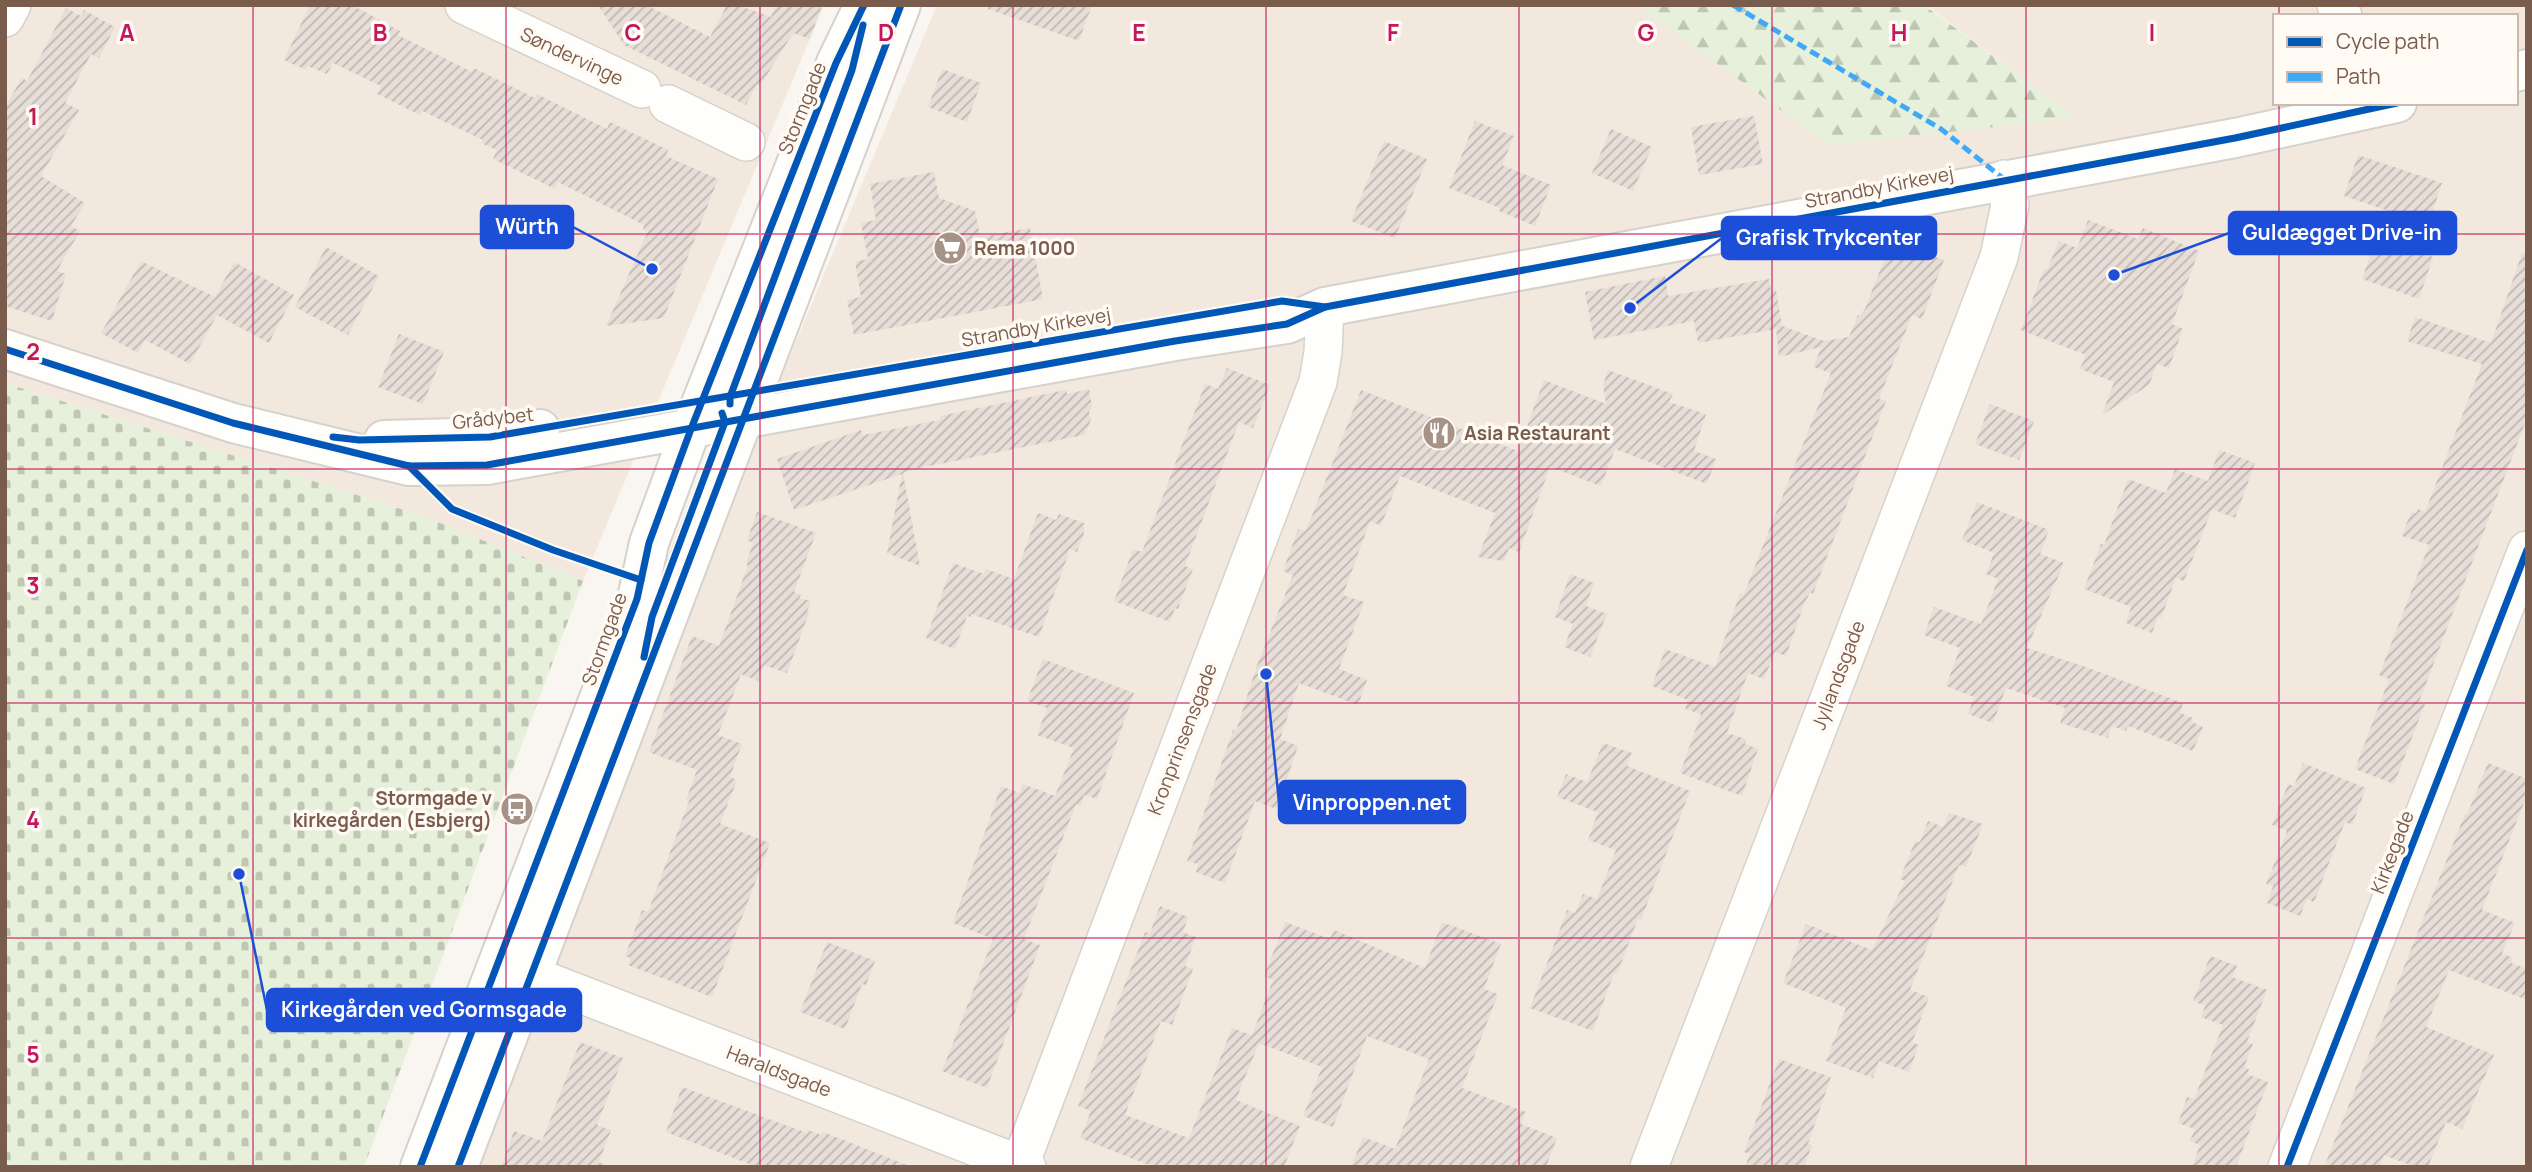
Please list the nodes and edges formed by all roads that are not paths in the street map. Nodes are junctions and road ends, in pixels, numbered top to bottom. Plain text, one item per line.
1 (12, 5) edge
2 (464, 5) edge
3 (866, 5) edge
4 (901, 5) edge
5 (5, 18) edge
6 (655, 97) joint
7 (2386, 105) edge
8 (746, 142) dead end
9 (2004, 179) junction
10 (1325, 307) junction
11 (5, 349) edge
12 (724, 410) junction
13 (2527, 550) edge
14 (531, 975) junction
15 (1022, 1166) edge
16 (420, 1167) edge
17 (458, 1167) edge
18 (1649, 1167) edge
19 (2287, 1167) edge

1 - 5 street
2 - 6 street, Søndervinge
3 - 12 street, Stormgade
4 - 12 street, Stormgade
6 - 8 street, Stormgade
7 - 9 street, Strandby Kirkevej
9 - 10 street, Strandby Kirkevej
9 - 18 street, Jyllandsgade
10 - 12 street, Strandby Kirkevej
10 - 15 street, Kronprinsensgade
11 - 12 street
12 - 14 street, Stormgade
12 - 16 street, Stormgade
13 - 19 street, Kirkegade
14 - 15 street, Haraldsgade
14 - 17 street, Stormgade

